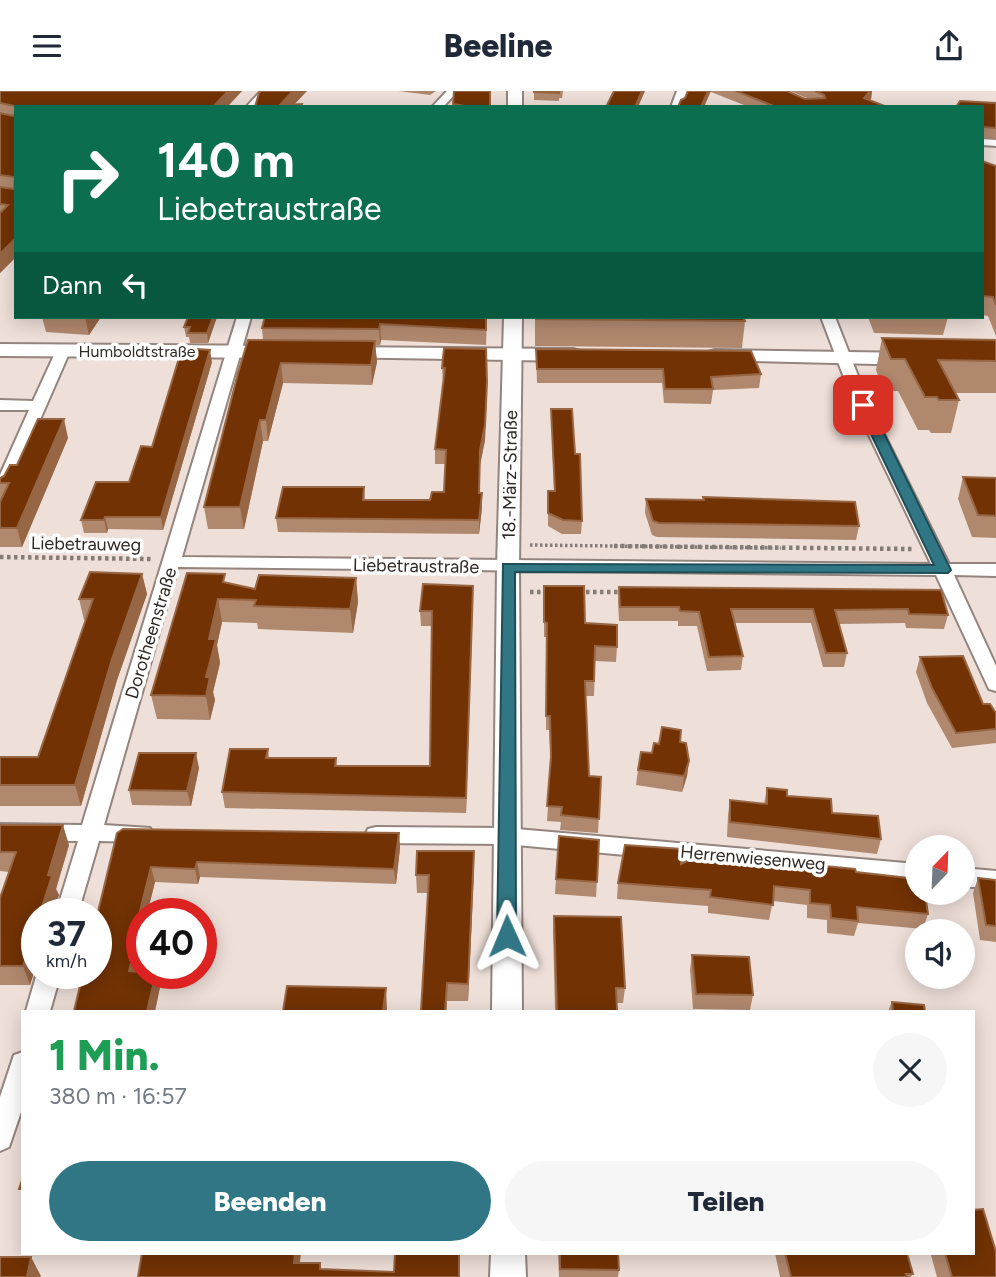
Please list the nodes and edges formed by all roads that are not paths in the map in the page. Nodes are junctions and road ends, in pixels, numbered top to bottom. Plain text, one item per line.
1 (267, 91) edge
2 (453, 91) edge
3 (253, 105) edge
4 (439, 105) edge
5 (243, 319) edge
6 (513, 319) edge
7 (829, 319) edge
8 (0, 350) edge
9 (63, 351) junction
10 (232, 352) junction
11 (512, 354) junction
12 (594, 355) edge
13 (697, 356) edge
14 (840, 357) junction
15 (942, 360) edge
16 (0, 405) edge
17 (38, 406) junction
18 (2, 482) edge
19 (172, 562) junction
20 (508, 568) junction
21 (943, 570) junction
22 (996, 570) edge
23 (996, 684) edge
24 (0, 832) edge
25 (90, 834) junction
26 (160, 834) edge
27 (354, 835) edge
28 (506, 836) junction
29 (905, 872) edge
30 (975, 878) edge
31 (996, 880) edge
32 (71, 898) edge
33 (44, 989) edge
34 (38, 1010) edge
35 (508, 1010) edge
36 (21, 1070) edge
37 (0, 1139) edge
38 (508, 1255) edge
39 (508, 1277) edge

1 - 3 street
2 - 4 street
5 - 10 street, Dorotheenstraße
6 - 11 street, 18.-März-Straße
7 - 14 street
8 - 9 main road, Humboldtstraße
9 - 10 main road, Humboldtstraße
9 - 17 street, Humboldtstraße
10 - 11 main road, Humboldtstraße
10 - 19 street, Dorotheenstraße
11 - 12 main road, Humboldtstraße
11 - 20 street, 18.-März-Straße
13 - 14 main road
14 - 15 main road
14 - 21 street
16 - 17 street
17 - 18 street, Humboldtstraße
19 - 20 street, Liebetraustraße
19 - 25 street, Dorotheenstraße
20 - 21 street, Liebetraustraße
20 - 28 street, 18.-März-Straße
21 - 22 street, Liebetraustraße
21 - 23 street
24 - 25 street
25 - 26 street
25 - 32 street, Dorotheenstraße
27 - 28 street, Herrenwiesenweg
28 - 29 street, Herrenwiesenweg
28 - 35 street, 18.-März-Straße
30 - 31 street
33 - 34 street
36 - 37 street
38 - 39 street

